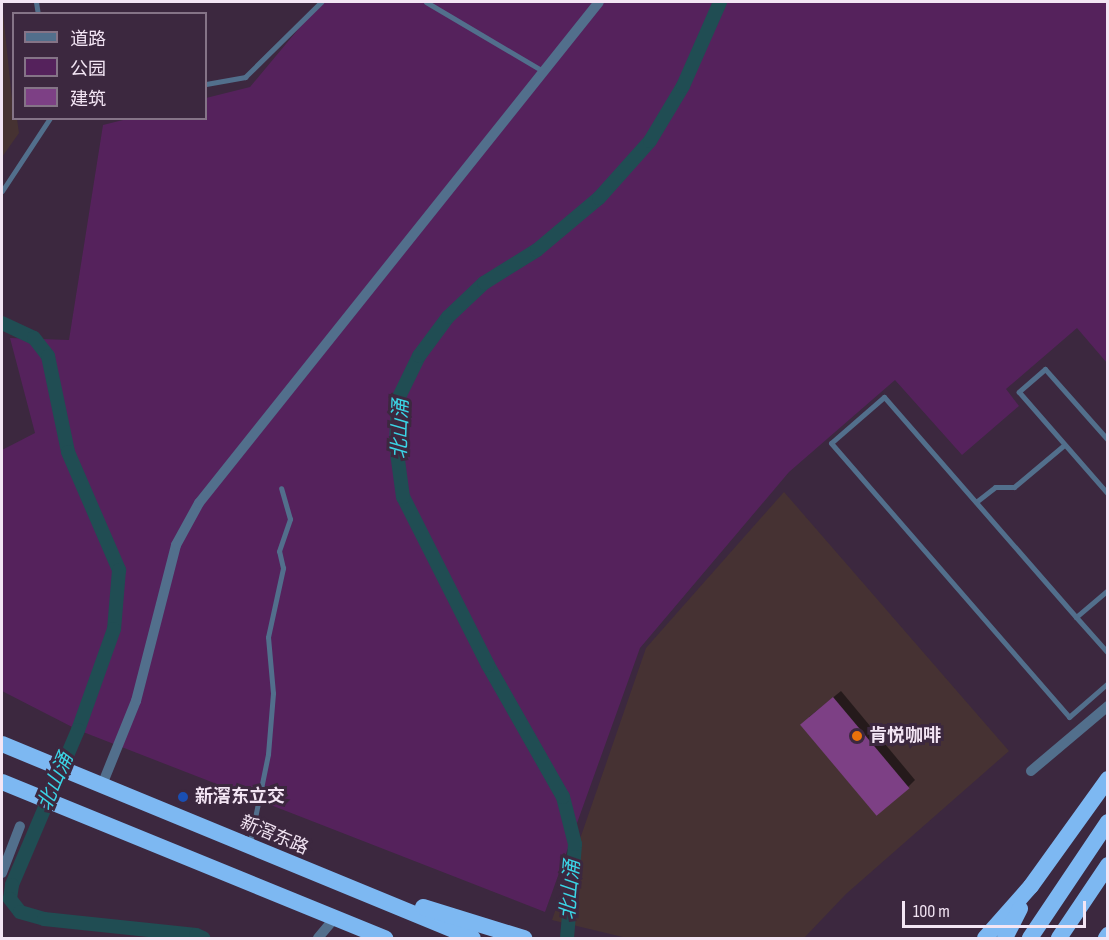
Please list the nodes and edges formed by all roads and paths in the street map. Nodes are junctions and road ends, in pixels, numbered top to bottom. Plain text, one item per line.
1 (321, 2) edge
2 (426, 2) edge
3 (599, 2) edge
4 (541, 70) junction
5 (207, 84) edge
6 (49, 120) edge
7 (2, 191) edge
8 (1107, 440) edge
9 (1064, 445) junction
10 (281, 488) dead end
11 (1107, 494) edge
12 (976, 502) junction
13 (1107, 590) edge
14 (1076, 617) junction
15 (1107, 653) edge
16 (1107, 682) edge
17 (1107, 706) edge
18 (2, 744) edge
19 (1031, 771) dead end
20 (1107, 779) edge
21 (2, 782) edge
22 (102, 785) junction
23 (1107, 822) edge
24 (20, 826) dead end
25 (250, 847) junction
26 (1107, 865) edge
27 (2, 873) edge
28 (316, 874) junction
29 (1031, 886) junction
30 (335, 918) junction
31 (318, 939) edge
32 (385, 939) edge
33 (473, 939) edge
34 (524, 939) edge
35 (985, 939) edge
36 (1005, 939) edge
37 (1030, 939) edge
38 (1059, 939) edge

1 - 5 lane
2 - 4 lane
3 - 4 street
4 - 22 street
6 - 7 lane
8 - 9 lane
9 - 11 lane
9 - 12 lane
10 - 25 lane
12 - 14 lane
12 - 16 lane
13 - 14 lane
14 - 15 lane
17 - 19 street
18 - 22 highway, 新滘东路
20 - 29 highway
21 - 30 highway
22 - 25 highway, 新滘东路
23 - 37 highway
24 - 27 street
25 - 28 highway, 新滘东路
26 - 38 highway
28 - 33 highway, 新滘东路
28 - 34 highway
29 - 35 highway
29 - 36 highway
30 - 31 street
30 - 32 highway

